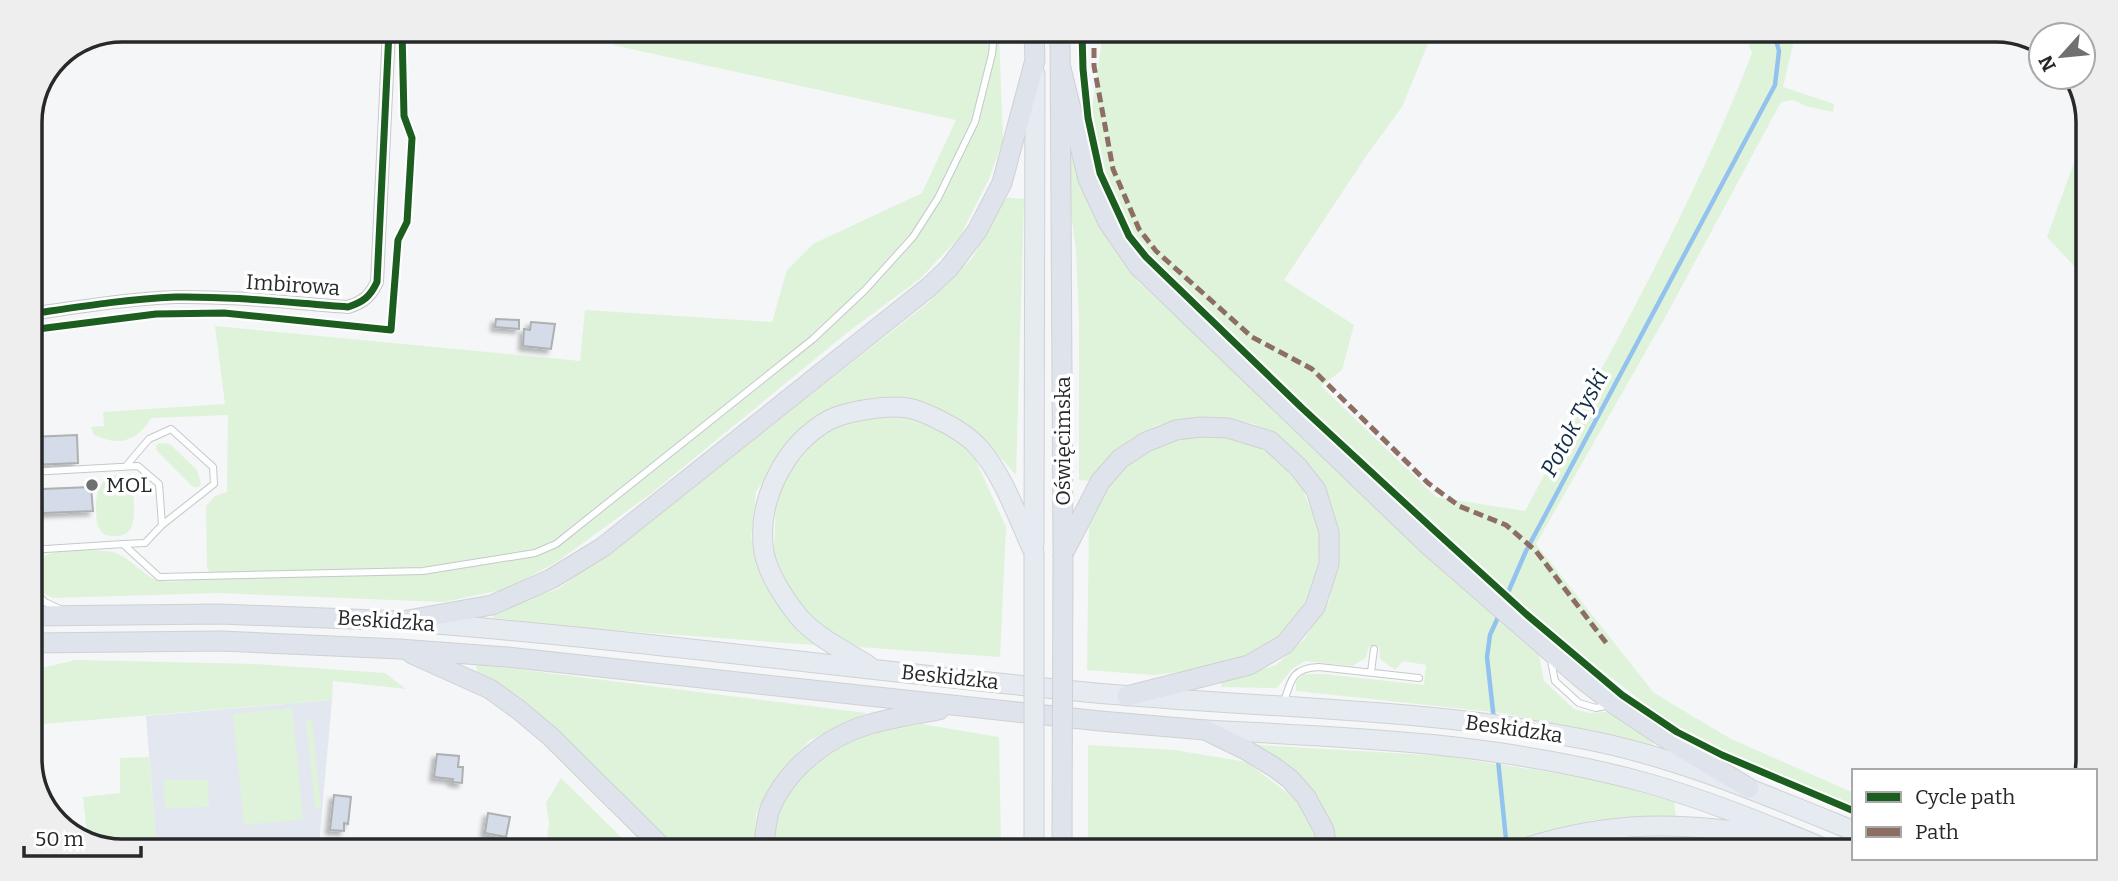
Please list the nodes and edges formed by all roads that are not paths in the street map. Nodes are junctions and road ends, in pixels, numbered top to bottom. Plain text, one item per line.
1 (388, 42) edge
2 (994, 42) edge
3 (1034, 42) edge
4 (1060, 42) edge
5 (1035, 60) junction
6 (1060, 64) junction
7 (42, 312) edge
8 (126, 466) junction
9 (42, 471) edge
10 (162, 525) junction
11 (122, 544) junction
12 (42, 549) edge
13 (1034, 553) junction
14 (1063, 554) junction
15 (42, 599) edge
16 (74, 615) junction
17 (42, 616) edge
18 (402, 621) junction
19 (42, 645) edge
20 (399, 649) junction
21 (1374, 649) dead end
22 (873, 669) junction
23 (1371, 673) junction
24 (1419, 678) dead end
25 (1127, 696) junction
26 (957, 705) junction
27 (1282, 707) junction
28 (1205, 730) junction
29 (1748, 788) junction
30 (1852, 830) edge
31 (653, 839) edge
32 (765, 839) edge
33 (1034, 839) edge
34 (1062, 839) edge
35 (1325, 839) edge
36 (1552, 839) edge
37 (1788, 839) edge
38 (1802, 839) edge

1 - 7 street, Imbirowa
2 - 11 lane
3 - 5 highway, Oświęcimska
4 - 6 highway, Oświęcimska
5 - 13 main road, Oświęcimska
5 - 18 highway
6 - 14 highway, Oświęcimska
6 - 29 highway
8 - 9 lane
8 - 10 lane
8 - 10 lane
10 - 11 lane
11 - 12 lane
13 - 22 main road
13 - 33 main road, Oświęcimska, bridge
14 - 25 highway
14 - 34 highway, Oświęcimska, bridge
15 - 16 lane
16 - 17 highway, Beskidzka
16 - 18 highway, Beskidzka
18 - 22 main road, Beskidzka
19 - 20 highway, Beskidzka
20 - 26 highway, Beskidzka
20 - 31 highway
21 - 23 lane
22 - 25 main road, Beskidzka
23 - 24 lane
23 - 27 lane
25 - 27 main road, Beskidzka
26 - 28 highway, Beskidzka
26 - 32 highway
27 - 29 main road, Beskidzka
28 - 35 highway
28 - 38 main road, Beskidzka
29 - 30 main road, Beskidzka
36 - 37 main road

